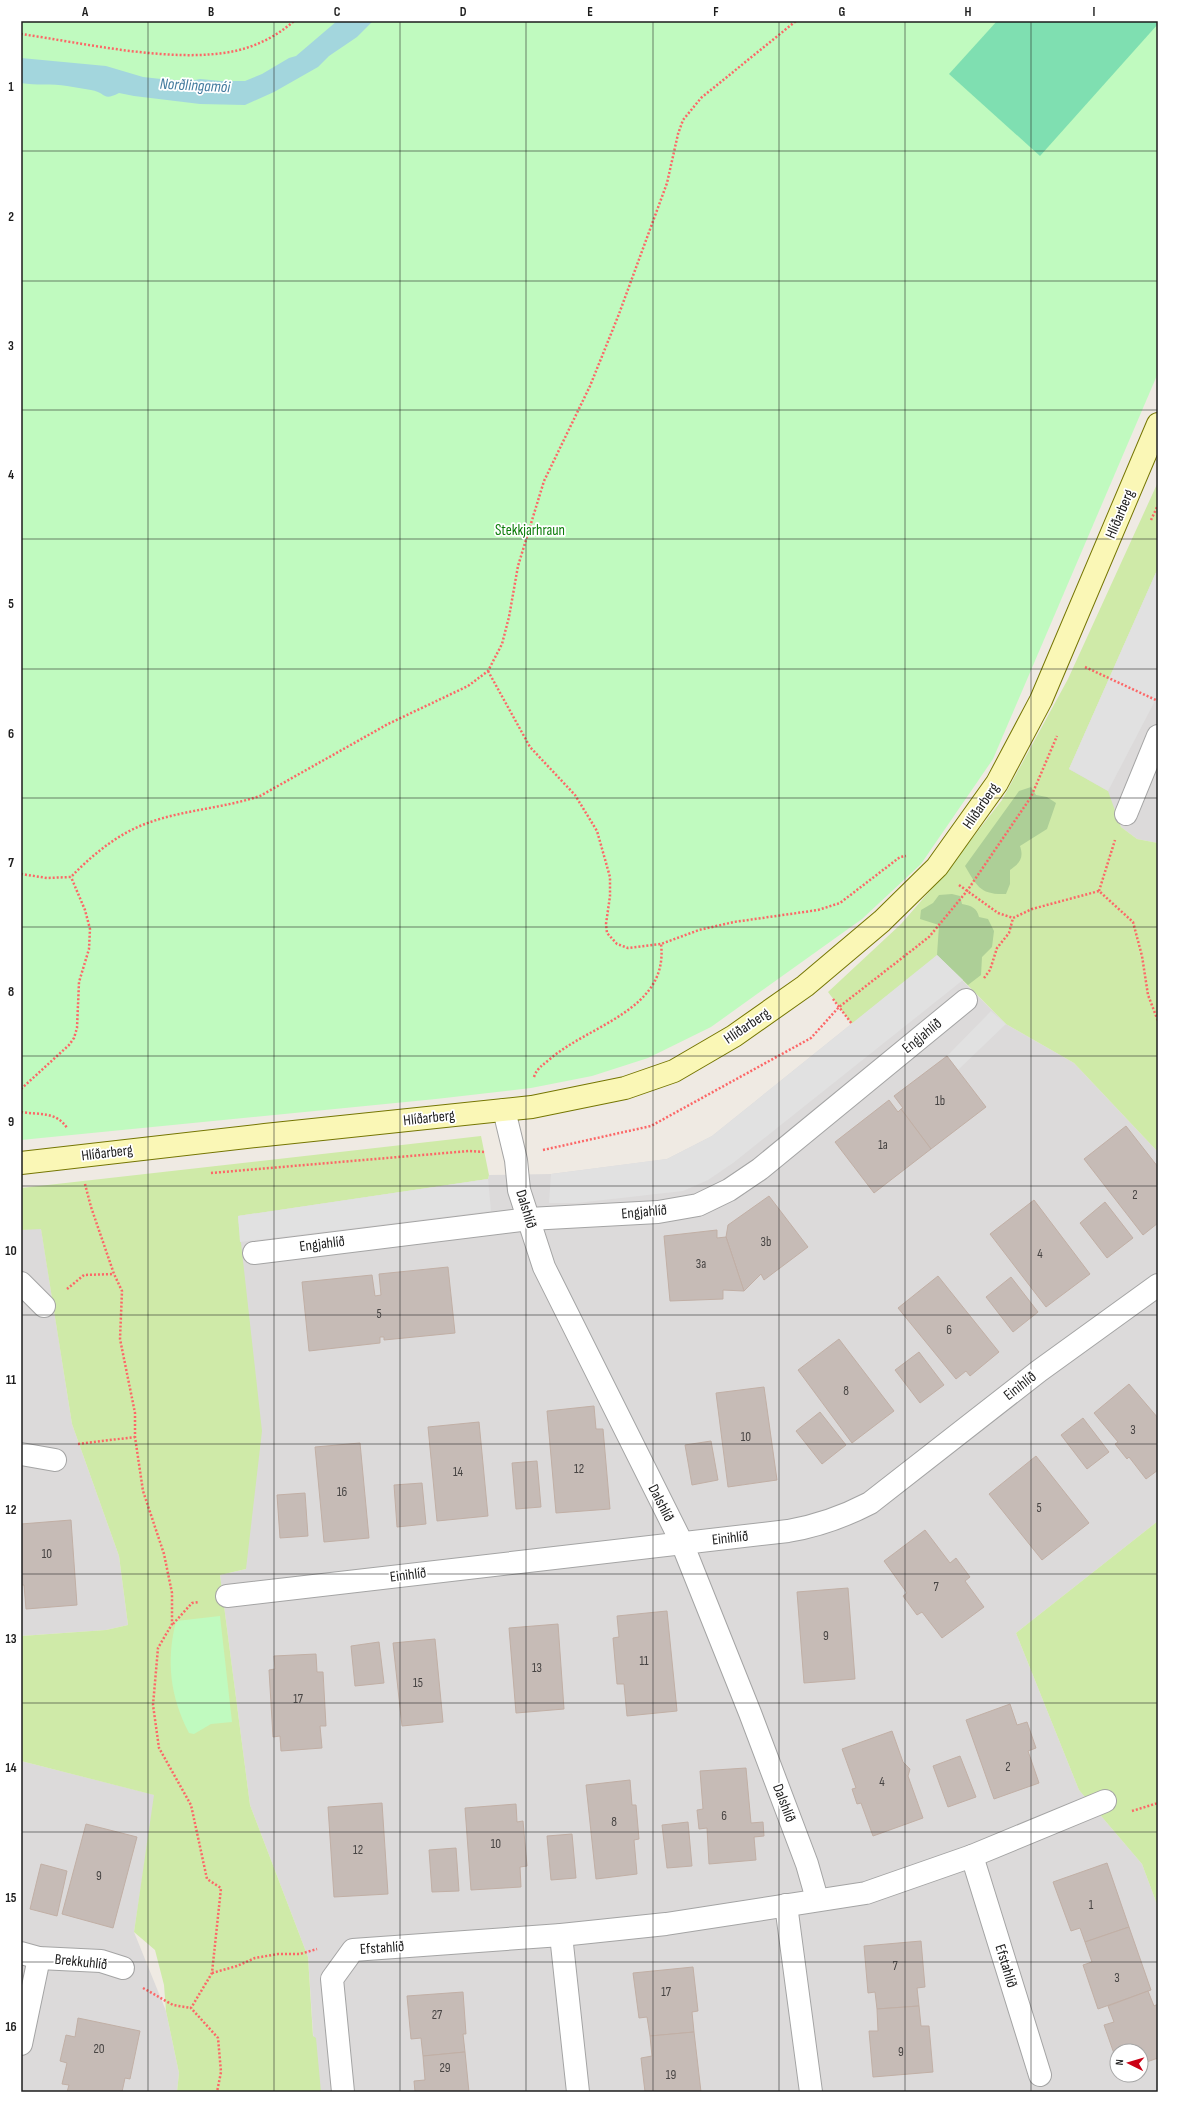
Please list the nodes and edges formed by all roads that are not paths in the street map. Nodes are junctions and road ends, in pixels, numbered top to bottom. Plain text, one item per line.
1 (1158, 424) edge
2 (1158, 736) edge
3 (1126, 814) road end
4 (966, 1000) road end
5 (504, 1110) junction
6 (21, 1163) edge
7 (529, 1218) junction
8 (254, 1253) dead end
9 (21, 1283) edge
10 (1158, 1286) edge
11 (44, 1306) road end
12 (21, 1454) edge
13 (55, 1460) road end
14 (682, 1543) junction
15 (227, 1596) road end
16 (1105, 1801) dead end
17 (972, 1856) junction
18 (817, 1899) junction
19 (786, 1905) junction
20 (561, 1935) junction
21 (30, 1956) edge
22 (123, 1968) road end
23 (21, 2044) edge
24 (1040, 2075) dead end
25 (343, 2092) edge
26 (578, 2092) edge
27 (811, 2092) edge

1 - 5 street, Hlíðarberg
2 - 3 street
4 - 7 street, Engjahlíð
5 - 6 street, Hlíðarberg
5 - 7 street, Dalshlíð
7 - 8 street, Engjahlíð
7 - 14 street, Dalshlíð
9 - 11 street
10 - 14 street, Einihlíð
12 - 13 street
14 - 15 street, Einihlíð
14 - 18 street, Dalshlíð
16 - 17 street, Efstahlíð
17 - 18 street, Efstahlíð
17 - 24 street, Efstahlíð
18 - 19 street, Efstahlíð
19 - 20 street, Efstahlíð
19 - 27 street
20 - 25 street, Efstahlíð
20 - 26 street
21 - 22 street, Brekkuhlíð
21 - 23 street, Brekkuhlíð

